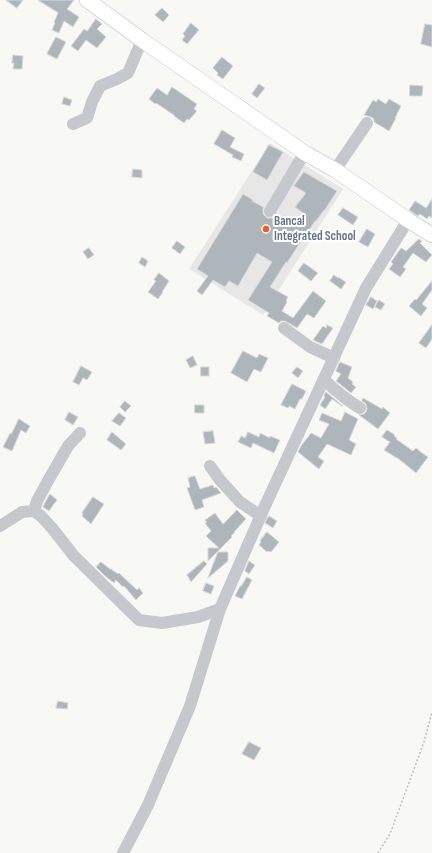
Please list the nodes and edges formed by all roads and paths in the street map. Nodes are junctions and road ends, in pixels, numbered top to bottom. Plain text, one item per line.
1 (87, 0) edge
2 (142, 40) junction
3 (367, 123) dead end
4 (74, 124) dead end
5 (305, 153) junction
6 (335, 170) junction
7 (270, 211) dead end
8 (408, 220) junction
9 (432, 235) edge
10 (284, 328) dead end
11 (334, 358) junction
12 (324, 380) junction
13 (360, 408) dead end
14 (80, 433) dead end
15 (210, 466) dead end
16 (34, 511) junction
17 (261, 516) junction
18 (0, 526) edge
19 (220, 609) junction
20 (432, 712) edge
21 (123, 853) edge
22 (378, 853) edge

1 - 2 main road
2 - 4 street
2 - 5 main road
3 - 6 street
5 - 6 main road
5 - 7 street
6 - 8 main road
8 - 9 main road
8 - 11 street
10 - 11 street
11 - 12 street
12 - 13 street
12 - 17 street
14 - 16 street
15 - 17 street
16 - 18 street
16 - 19 street
17 - 19 street
19 - 21 street
20 - 22 path

